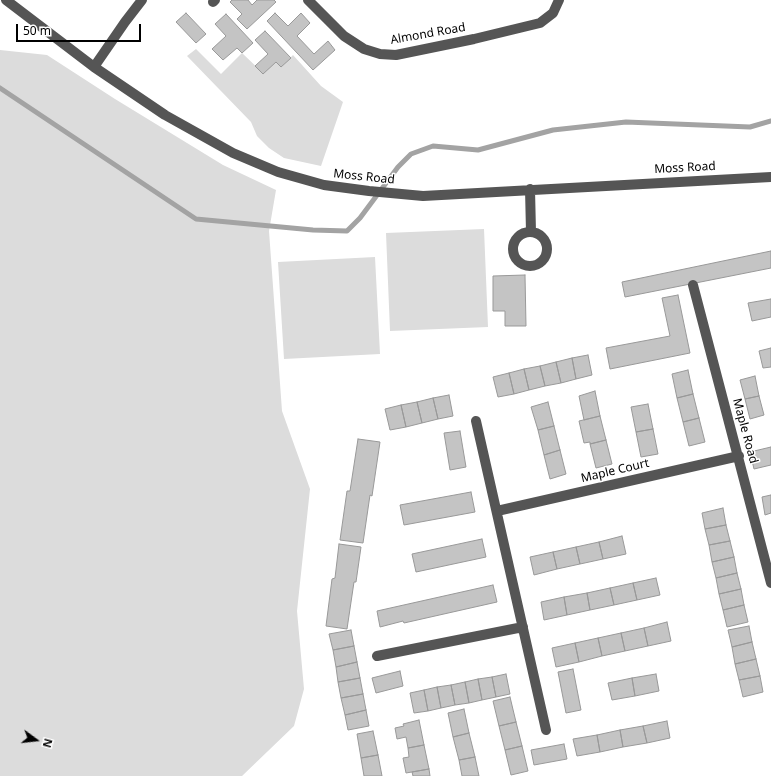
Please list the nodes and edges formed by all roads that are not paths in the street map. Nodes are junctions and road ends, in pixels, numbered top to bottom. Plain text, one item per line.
1 (6, 0) edge
2 (142, 0) edge
3 (308, 0) edge
4 (559, 0) edge
5 (94, 67) junction
6 (771, 177) edge
7 (530, 189) junction
8 (532, 232) dead end
9 (693, 285) dead end
10 (476, 421) dead end
11 (739, 456) junction
12 (496, 511) junction
13 (771, 583) edge
14 (523, 627) junction
15 (377, 656) dead end
16 (546, 730) dead end

1 - 5 street, Moss Road
2 - 5 street
3 - 4 street, Almond Road
5 - 7 street, Moss Road
6 - 7 street, Moss Road
7 - 8 street
9 - 11 street, Maple Road
10 - 12 street
11 - 12 street, Maple Court
11 - 13 street, Maple Road
12 - 14 street
14 - 15 street
14 - 16 street

